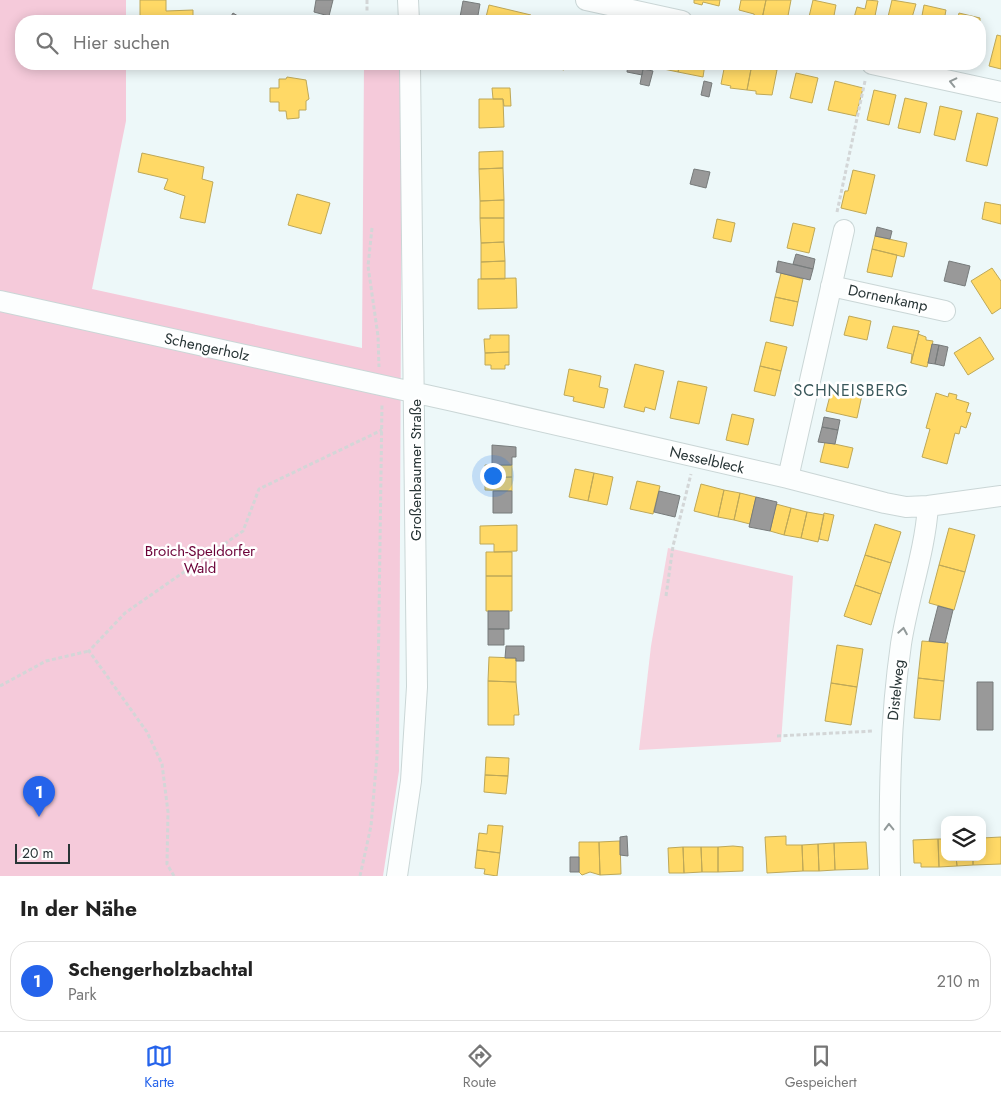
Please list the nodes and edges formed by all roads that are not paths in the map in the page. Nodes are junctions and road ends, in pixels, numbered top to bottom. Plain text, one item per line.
1 (408, 0) edge
2 (586, 0) edge
3 (409, 15) edge
4 (655, 15) edge
5 (410, 70) edge
6 (876, 70) edge
7 (1001, 92) edge
8 (844, 230) road end
9 (831, 286) junction
10 (0, 301) edge
11 (945, 311) dead end
12 (415, 392) junction
13 (788, 478) junction
14 (1001, 496) edge
15 (928, 506) junction
16 (397, 876) edge
17 (890, 876) edge

1 - 3 street
2 - 4 street
5 - 12 street, Großenbaumer Straße
7 -> 6 street
8 - 9 street, Dornenkamp
9 - 11 street, Dornenkamp
9 - 13 street, Dornenkamp
10 - 12 street, Schengerholz
12 - 13 street, Nesselbleck
12 - 16 street, Großenbaumer Straße
13 - 15 street, Nesselbleck
14 - 15 street, Nesselbleck
17 -> 15 street, Distelweg

